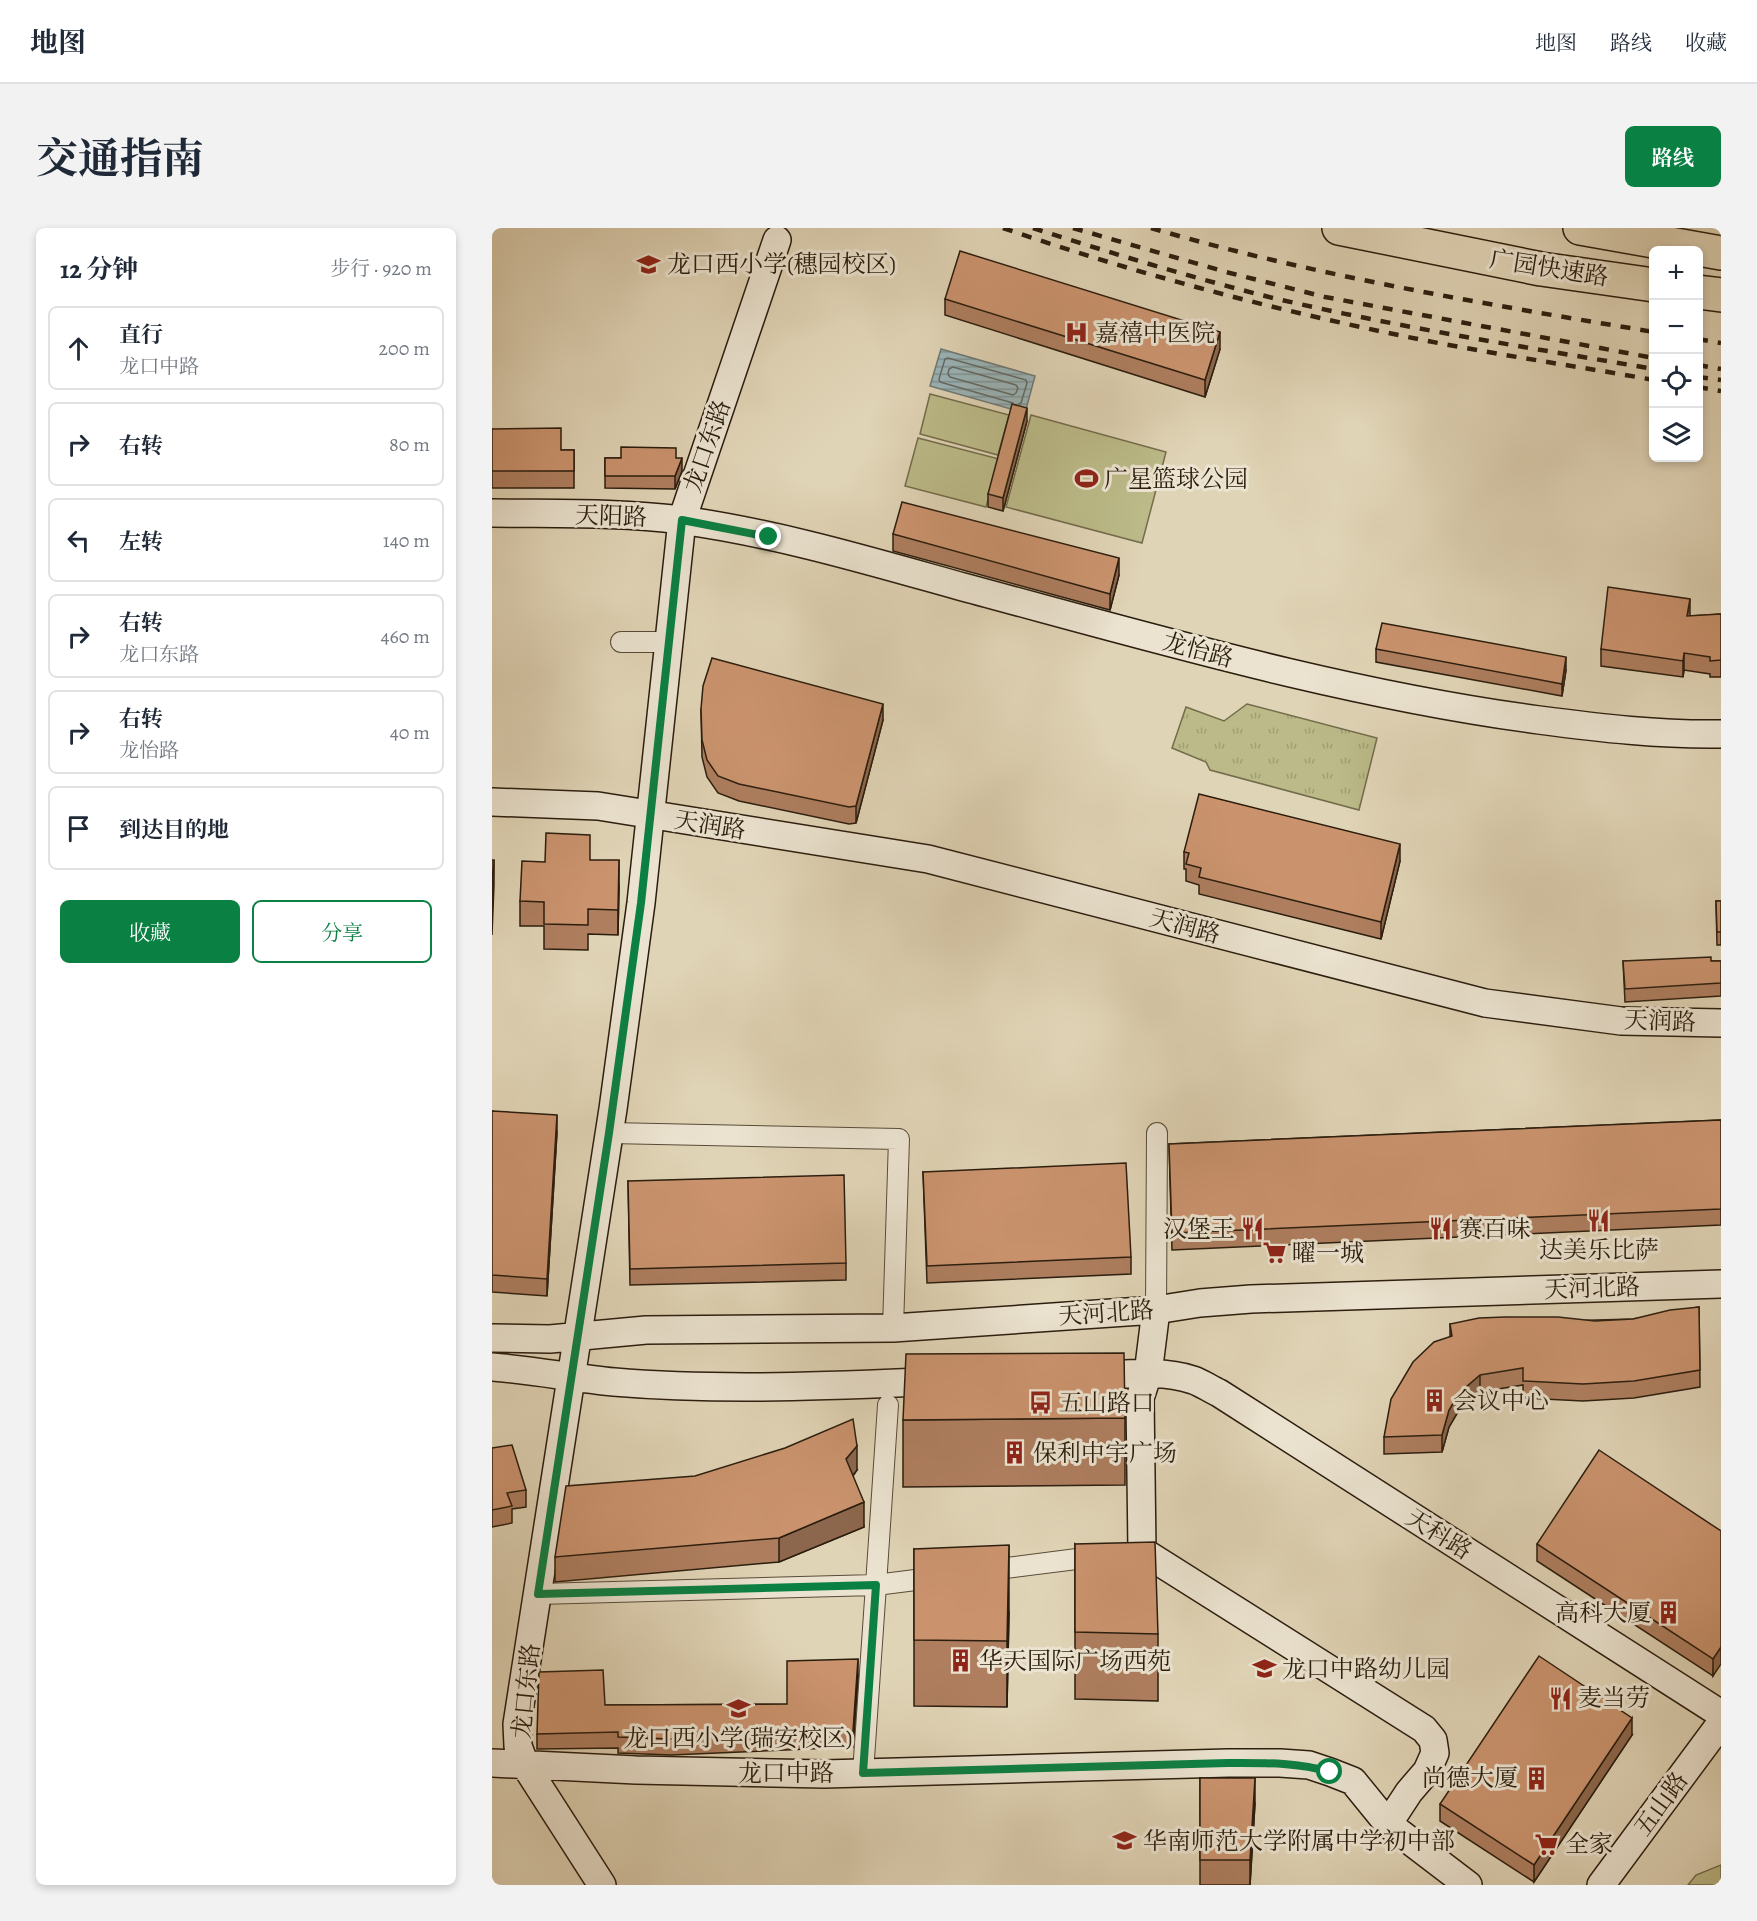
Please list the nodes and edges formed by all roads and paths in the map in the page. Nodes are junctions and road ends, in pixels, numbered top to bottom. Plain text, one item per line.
1 (1339, 228) edge
2 (1580, 228) edge
3 (1701, 228) edge
4 (1721, 231) edge
5 (777, 240) dead end
6 (1721, 253) edge
7 (1649, 284) edge
8 (1703, 293) edge
9 (1721, 295) edge
10 (492, 513) edge
11 (682, 520) junction
12 (492, 526) edge
13 (621, 642) dead end
14 (669, 642) junction
15 (1721, 734) edge
16 (492, 802) edge
17 (650, 816) junction
18 (492, 819) edge
19 (1721, 1023) edge
20 (1157, 1132) dead end
21 (609, 1133) junction
22 (1721, 1284) edge
23 (1156, 1310) junction
24 (893, 1328) junction
25 (578, 1336) junction
26 (492, 1338) edge
27 (492, 1367) edge
28 (1149, 1374) junction
29 (571, 1376) junction
30 (1058, 1376) edge
31 (968, 1380) edge
32 (888, 1405) dead end
33 (1142, 1551) junction
34 (876, 1585) junction
35 (538, 1594) junction
36 (1721, 1714) edge
37 (1721, 1723) edge
38 (1721, 1752) edge
39 (492, 1763) edge
40 (525, 1765) junction
41 (863, 1773) junction
42 (1388, 1824) junction
43 (602, 1885) edge
44 (1468, 1885) edge
45 (1601, 1885) edge
46 (1623, 1885) edge

1 - 7 highway, 广园快速路
2 - 6 highway, 广园快速路
3 - 4 highway
5 - 11 street, 龙口东路
8 - 9 highway
10 - 11 street, 天阳路
11 - 12 street, 天阳路
11 - 14 street, 龙口东路
11 - 15 street, 龙怡路
13 - 14 street
14 - 17 street, 龙口东路
16 - 17 street, 天润路
17 - 18 street, 天润路
17 - 19 street, 天润路
17 - 21 street, 龙口东路
20 - 23 street
21 - 24 street
21 - 25 street, 龙口东路
22 - 23 street, 天河北路
23 - 24 street, 天河北路
23 - 28 street
24 - 25 street, 天河北路
25 - 26 street, 天河北路
25 - 29 street, 龙口东路
27 - 29 street
28 - 30 street
28 - 33 street
28 - 36 street, 天科路
29 - 31 street
29 - 35 street, 龙口东路
32 - 34 street
33 - 34 street
33 - 42 street
34 - 35 street
34 - 41 street
35 - 40 street, 龙口东路
37 - 45 street, 五山路
38 - 46 street, 五山路
39 - 40 street, 龙口中路
40 - 41 street, 龙口中路
40 - 43 street, 龙口东路
41 - 42 street, 龙口中路
42 - 44 street, 龙口中路

